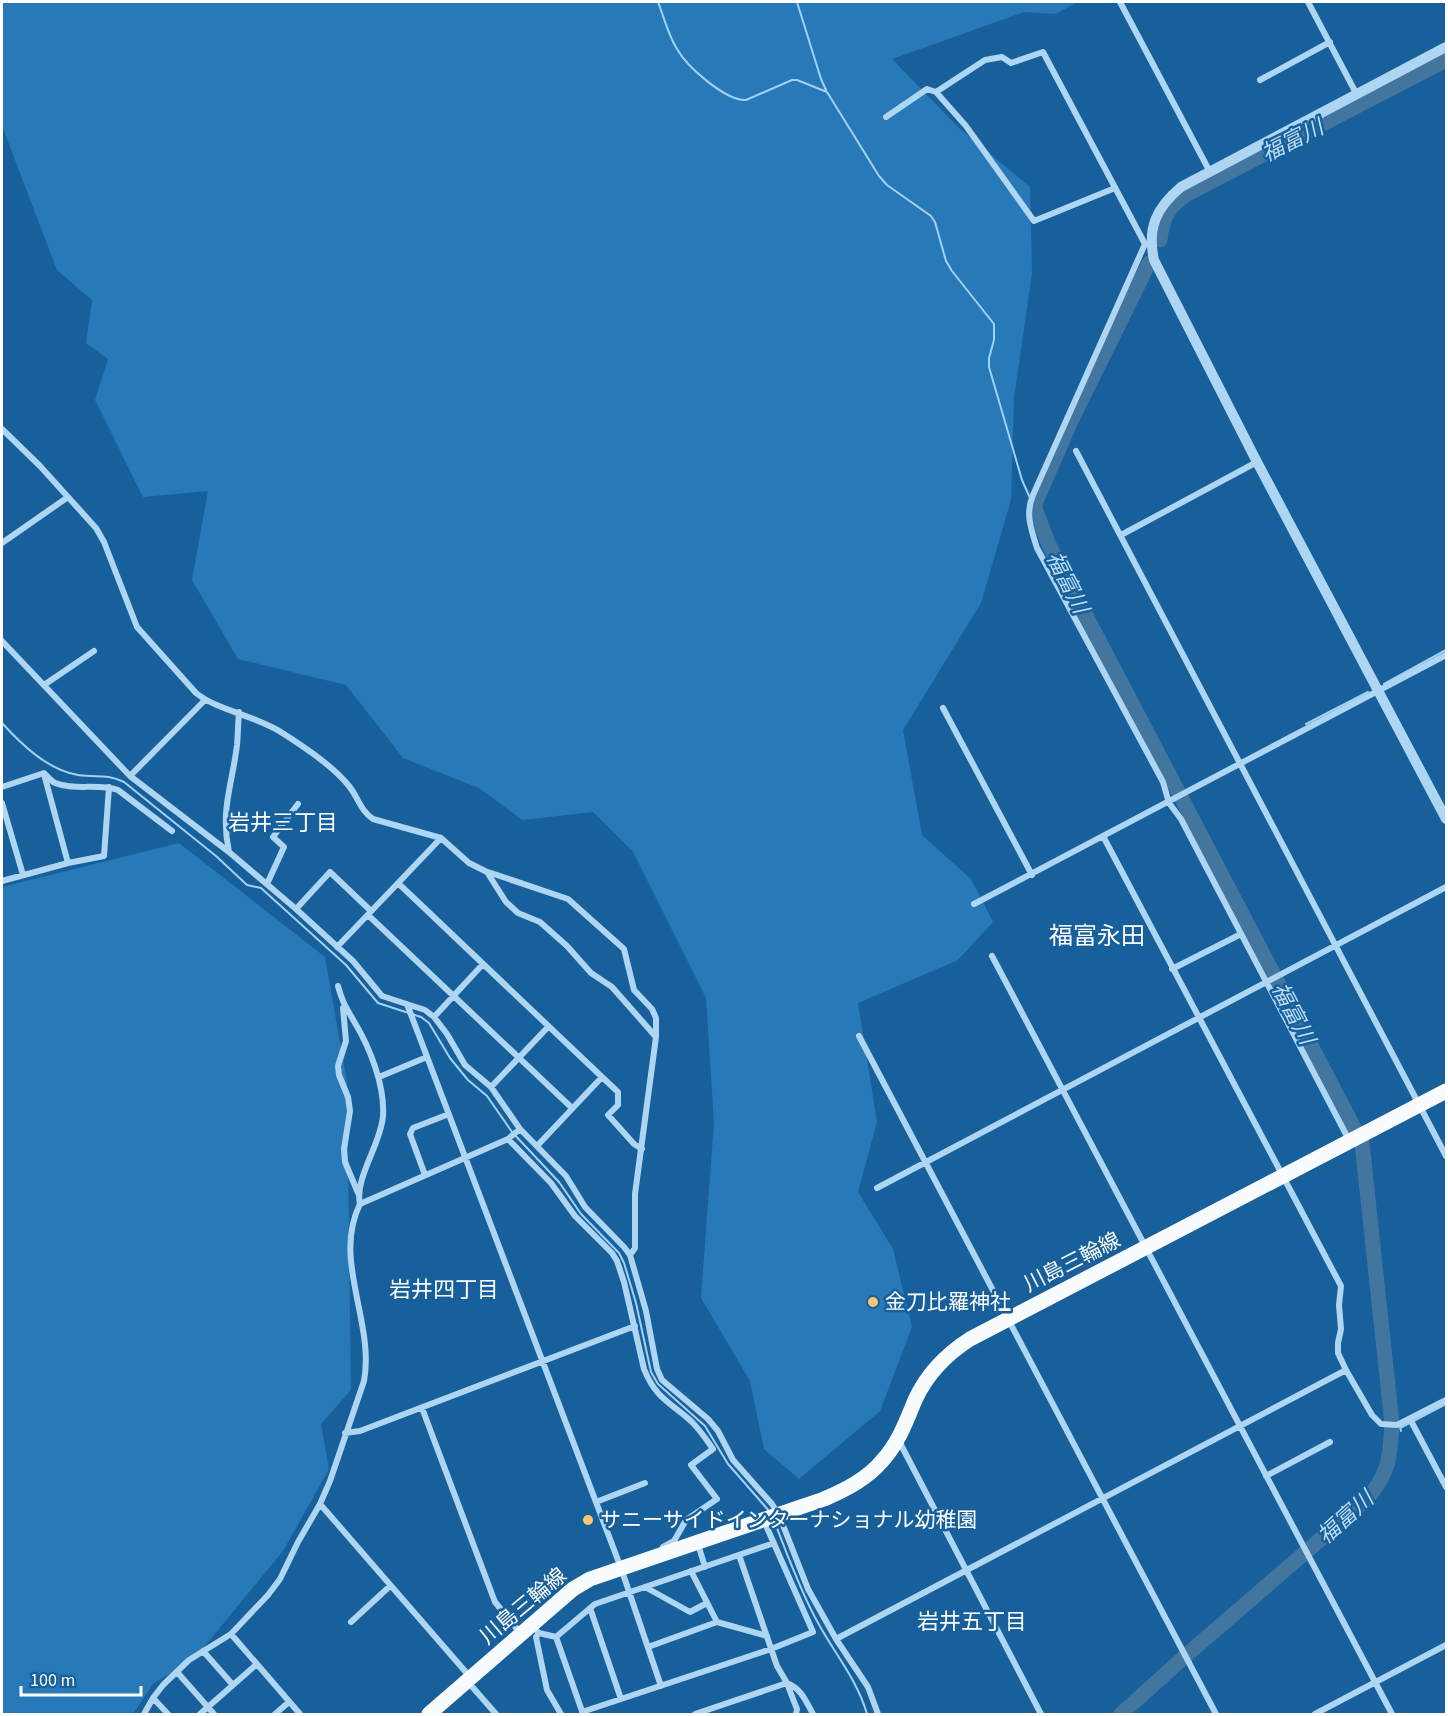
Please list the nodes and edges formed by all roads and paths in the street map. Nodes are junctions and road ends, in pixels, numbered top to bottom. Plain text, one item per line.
1 (1120, 2) edge
2 (1308, 2) edge
3 (1330, 42) junction
4 (1446, 47) edge
5 (1260, 80) dead end
6 (936, 92) junction
7 (1357, 95) junction
8 (886, 117) dead end
9 (1210, 172) junction
10 (1115, 188) junction
11 (1148, 244) junction
12 (2, 429) edge
13 (1076, 451) dead end
14 (1257, 462) junction
15 (68, 497) junction
16 (1120, 535) junction
17 (2, 543) edge
18 (2, 641) edge
19 (94, 651) dead end
20 (1446, 655) edge
21 (44, 685) junction
22 (1378, 691) junction
23 (205, 700) junction
24 (943, 708) dead end
25 (238, 712) junction
26 (1240, 764) junction
27 (44, 773) junction
28 (130, 776) junction
29 (2, 787) edge
30 (109, 787) junction
31 (1171, 802) junction
32 (2, 803) edge
33 (298, 804) dead end
34 (1446, 819) edge
35 (172, 831) dead end
36 (1103, 836) junction
37 (441, 838) junction
38 (229, 852) junction
39 (68, 863) junction
40 (487, 872) junction
41 (1032, 874) junction
42 (23, 875) junction
43 (2, 881) edge
44 (398, 883) junction
45 (267, 884) junction
46 (1446, 887) edge
47 (974, 904) dead end
48 (296, 909) junction
49 (370, 913) junction
50 (1241, 934) junction
51 (1336, 946) junction
52 (338, 947) junction
53 (992, 956) dead end
54 (483, 964) junction
55 (1172, 969) junction
56 (1267, 982) junction
57 (338, 986) dead end
58 (454, 996) junction
59 (343, 1004) junction
60 (407, 1004) junction
61 (434, 1017) junction
62 (1198, 1018) junction
63 (548, 1027) junction
64 (859, 1036) dead end
65 (656, 1037) junction
66 (427, 1057) junction
67 (519, 1058) junction
68 (379, 1077) junction
69 (602, 1077) junction
70 (490, 1087) junction
71 (1063, 1090) junction
72 (1446, 1091) edge
73 (1420, 1105) junction
74 (572, 1108) junction
75 (449, 1114) junction
76 (518, 1130) junction
77 (509, 1138) junction
78 (1355, 1138) junction
79 (537, 1146) junction
80 (642, 1149) junction
81 (1446, 1155) edge
82 (465, 1158) junction
83 (925, 1163) junction
84 (425, 1175) junction
85 (1282, 1176) junction
86 (876, 1188) dead end
87 (358, 1193) junction
88 (360, 1204) junction
89 (1145, 1248) junction
90 (630, 1255) junction
91 (1008, 1319) junction
92 (635, 1326) junction
93 (543, 1361) junction
94 (1346, 1370) junction
95 (1446, 1400) edge
96 (422, 1408) junction
97 (1412, 1421) junction
98 (1240, 1427) junction
99 (345, 1432) junction
100 (898, 1440) junction
101 (1330, 1442) dead end
102 (1266, 1476) junction
103 (645, 1483) dead end
104 (1446, 1487) edge
105 (1103, 1499) junction
106 (596, 1502) junction
107 (320, 1504) junction
108 (771, 1518) junction
109 (698, 1543) junction
110 (774, 1544) junction
111 (740, 1555) junction
112 (620, 1565) junction
113 (705, 1567) junction
114 (691, 1571) junction
115 (966, 1572) junction
116 (390, 1586) junction
117 (645, 1587) junction
118 (628, 1592) junction
119 (707, 1603) junction
120 (590, 1608) junction
121 (351, 1622) dead end
122 (717, 1622) junction
123 (531, 1631) junction
124 (231, 1634) junction
125 (767, 1636) junction
126 (556, 1637) junction
127 (836, 1639) junction
128 (1446, 1646) edge
129 (648, 1647) junction
130 (771, 1649) junction
131 (203, 1651) junction
132 (257, 1664) junction
133 (177, 1672) junction
134 (469, 1680) junction
135 (788, 1683) junction
136 (1375, 1683) junction
137 (233, 1685) junction
138 (661, 1686) junction
139 (153, 1698) junction
140 (621, 1699) junction
141 (289, 1702) junction
142 (208, 1707) junction
143 (582, 1713) edge
144 (144, 1714) edge
145 (168, 1714) edge
146 (200, 1714) edge
147 (214, 1714) edge
148 (275, 1714) edge
149 (300, 1714) edge
150 (429, 1714) edge
151 (496, 1714) edge
152 (561, 1714) edge
153 (695, 1714) edge
154 (796, 1714) edge
155 (813, 1714) edge
156 (878, 1714) edge
157 (1041, 1714) edge
158 (1216, 1714) edge
159 (1315, 1714) edge
160 (1392, 1714) edge

1 - 9 street
2 - 3 street
3 - 5 street
3 - 7 street
4 - 7 street
6 - 8 street
6 - 10 street
6 - 10 street
7 - 9 street
9 - 11 street
10 - 11 street
11 - 14 street
11 - 31 street
12 - 15 street
13 - 16 street
14 - 16 street
14 - 22 street
15 - 17 street
15 - 23 street
16 - 26 street
18 - 21 street
19 - 21 street
20 - 22 street
21 - 28 street
22 - 26 street
22 - 34 street
23 - 25 street
23 - 28 street
24 - 41 street
25 - 37 street
25 - 38 street
26 - 31 street
26 - 51 street
27 - 29 street
27 - 30 street
27 - 39 street
28 - 38 street
30 - 35 street
30 - 39 street
31 - 36 street
31 - 50 street
32 - 42 street
33 - 45 street
36 - 41 street
36 - 55 street
37 - 40 street
37 - 44 street
38 - 45 street
39 - 42 street
40 - 65 street
40 - 65 street
41 - 47 street
42 - 43 street
44 - 49 street
44 - 54 street
45 - 48 street
46 - 51 street
48 - 49 street
48 - 52 street
49 - 52 street
49 - 58 street
50 - 55 street
50 - 56 street
51 - 56 street
51 - 73 street
52 - 60 street
53 - 71 street
54 - 58 street
54 - 63 street
55 - 62 street
56 - 62 street
56 - 78 street
57 - 59 street
58 - 61 street
58 - 67 street
59 - 68 street
59 - 87 street
60 - 61 street
60 - 66 street
61 - 70 street
62 - 71 street
62 - 85 street
63 - 67 street
63 - 69 street
64 - 83 street
65 - 80 street
66 - 68 street
66 - 75 street
67 - 70 street
67 - 74 street
68 - 87 street
69 - 74 street
69 - 80 street
70 - 76 street
71 - 83 street
71 - 89 street
72 - 73 main road, 川島三輪線
73 - 78 main road, 川島三輪線
73 - 81 street
74 - 79 street
75 - 82 street
75 - 84 street
76 - 77 street
76 - 79 street
77 - 82 street
77 - 92 street
78 - 85 main road, 川島三輪線
79 - 90 street
80 - 90 street
82 - 84 street
82 - 93 street
83 - 86 street
83 - 91 street
84 - 88 street
85 - 89 main road, 川島三輪線
85 - 94 street
87 - 88 street
88 - 99 street
89 - 91 main road, 川島三輪線
89 - 98 street
90 - 108 street
91 - 100 main road, 川島三輪線
91 - 105 street
92 - 93 street
92 - 112 street
93 - 96 street
93 - 106 street
94 - 97 street
94 - 98 street
95 - 97 street
96 - 99 street
96 - 123 street
97 - 104 street
98 - 102 street
98 - 105 street
99 - 107 street
100 - 108 main road, 川島三輪線
100 - 115 street
101 - 102 street
102 - 136 street
103 - 106 street
105 - 115 street
105 - 158 street
106 - 112 street
107 - 116 street
107 - 124 street
108 - 109 main road, 川島三輪線
108 - 110 street
108 - 127 street
109 - 112 main road, 川島三輪線
109 - 113 street
110 - 111 street
110 - 130 street
111 - 113 street
111 - 125 street
112 - 118 street
112 - 123 main road, 川島三輪線
113 - 114 street
114 - 117 street
114 - 119 street
115 - 127 street
115 - 157 street
116 - 121 street
116 - 134 street
117 - 118 street
117 - 119 street
118 - 120 street
118 - 129 street
119 - 122 street
120 - 126 street
120 - 140 street
122 - 125 street
122 - 129 street
123 - 126 street
123 - 134 main road, 川島三輪線
123 - 152 street
124 - 131 street
124 - 132 street
125 - 130 street
126 - 143 street
127 - 156 street
128 - 136 street
129 - 138 street
130 - 135 street
130 - 138 street
131 - 133 street
131 - 137 street
132 - 137 street
132 - 141 street
133 - 139 street
133 - 142 street
134 - 150 main road, 川島三輪線
134 - 151 street
135 - 153 street
135 - 154 street
135 - 155 street
136 - 159 street
136 - 160 street
137 - 142 street
138 - 140 street
139 - 144 street
139 - 145 street
140 - 143 street
141 - 148 street
141 - 149 street
142 - 146 street
142 - 147 street

